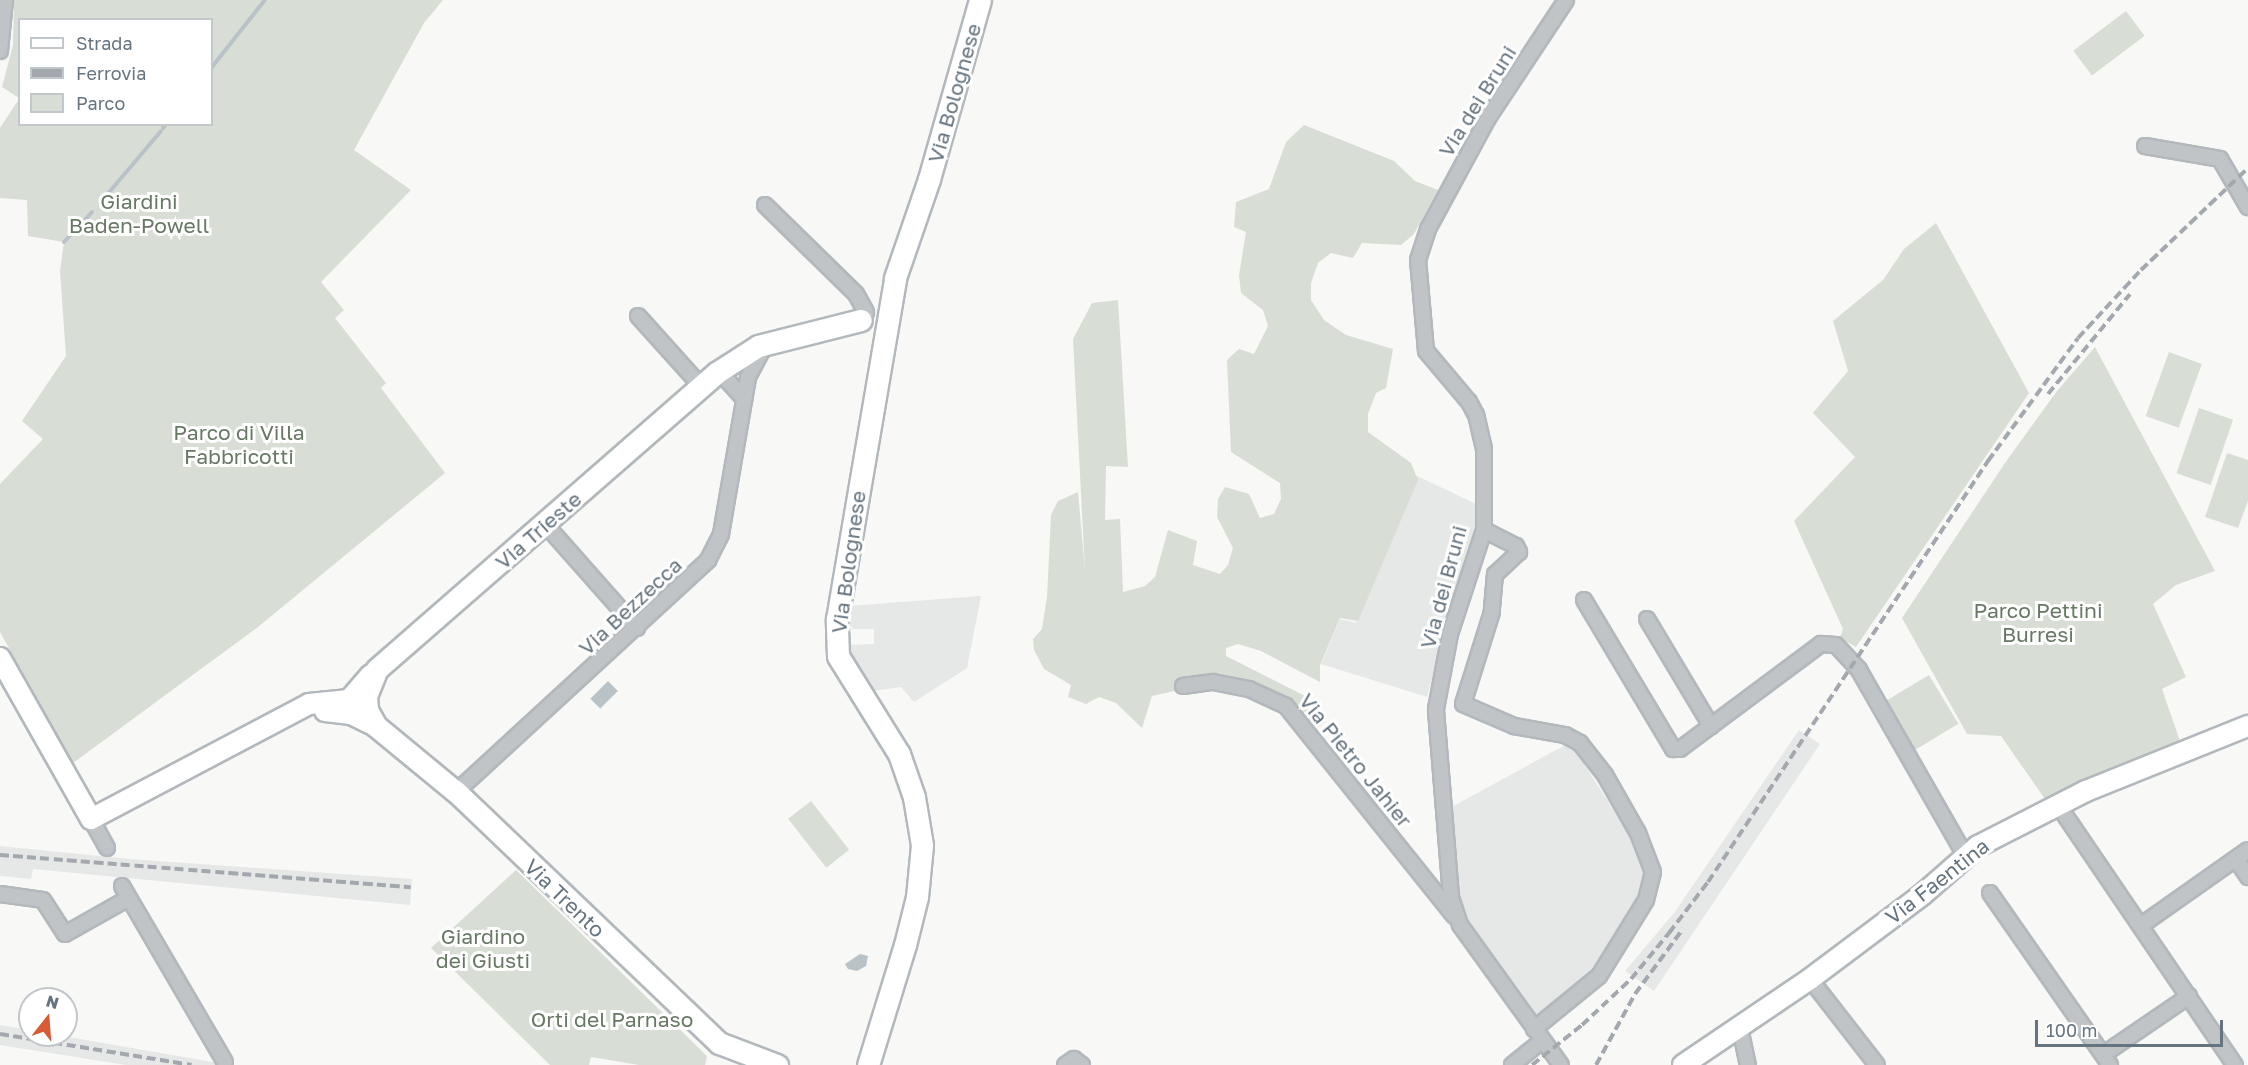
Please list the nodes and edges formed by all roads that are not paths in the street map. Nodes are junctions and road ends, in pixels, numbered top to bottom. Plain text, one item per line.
1 (4, 0) edge
2 (980, 0) edge
3 (1566, 0) edge
4 (0, 51) edge
5 (2145, 146) dead end
6 (765, 205) dead end
7 (2248, 207) edge
8 (638, 316) dead end
9 (874, 318) junction
10 (766, 344) junction
11 (719, 371) junction
12 (701, 386) junction
13 (744, 399) junction
14 (545, 524) junction
15 (1484, 530) junction
16 (1584, 600) dead end
17 (1647, 619) dead end
18 (637, 628) junction
19 (2, 668) edge
20 (373, 674) junction
21 (1183, 686) dead end
22 (1437, 699) junction
23 (1463, 704) junction
24 (298, 711) junction
25 (371, 718) junction
26 (1711, 726) junction
27 (2248, 726) edge
28 (456, 792) junction
29 (2058, 805) junction
30 (91, 819) junction
31 (107, 848) dead end
32 (2248, 849) edge
33 (1965, 855) junction
34 (2236, 859) junction
35 (2248, 877) edge
36 (1990, 893) dead end
37 (0, 894) edge
38 (2142, 924) junction
39 (1460, 925) junction
40 (1810, 979) junction
41 (2189, 996) junction
42 (1740, 1028) junction
43 (1538, 1035) junction
44 (2107, 1059) edge
45 (225, 1062) dead end
46 (777, 1065) edge
47 (868, 1065) edge
48 (1065, 1065) edge
49 (1082, 1065) edge
50 (1512, 1065) edge
51 (1561, 1065) edge
52 (1683, 1065) edge
53 (1748, 1065) edge
54 (1877, 1065) edge
55 (2235, 1065) edge

1 - 4 street
2 - 9 main road, Via Bolognese
3 - 15 street, Via dei Bruni
5 - 7 street
6 - 9 street
8 - 12 street
9 - 10 main road, Via Trieste
9 - 47 main road, Via Bolognese
10 - 11 main road, Via Trieste
10 - 13 street, Via Bezzecca
11 - 12 main road, Via Trieste
11 - 13 street
12 - 14 main road, Via Trieste
13 - 18 street, Via Bezzecca
14 - 18 street
14 - 20 main road, Via Trieste
15 - 22 street, Via dei Bruni
15 - 23 street
16 - 26 street
17 - 26 street
18 - 28 street, Via Bezzecca
19 - 30 street
20 - 24 street, Via Trieste
20 - 25 main road
21 - 39 street, Via Pietro Jahier
22 - 23 street
22 - 39 street, Via dei Bruni
23 - 43 street
24 - 25 street
24 - 30 street, Via Trieste
25 - 28 main road, Via Trento
26 - 33 street
27 - 29 street, Via Faentina
28 - 46 main road, Via Trento
29 - 33 street, Via Faentina
29 - 38 street
30 - 31 street
32 - 34 street
33 - 40 street, Via Faentina
34 - 35 street
34 - 38 street
36 - 44 street
37 - 45 street
38 - 41 street
39 - 43 street, Via dei Bruni
40 - 42 street, Via Faentina
40 - 54 street
41 - 44 street
41 - 55 street
42 - 52 street, Via Faentina
42 - 53 street
43 - 50 street
43 - 51 street, Via dei Bruni
48 - 49 street

